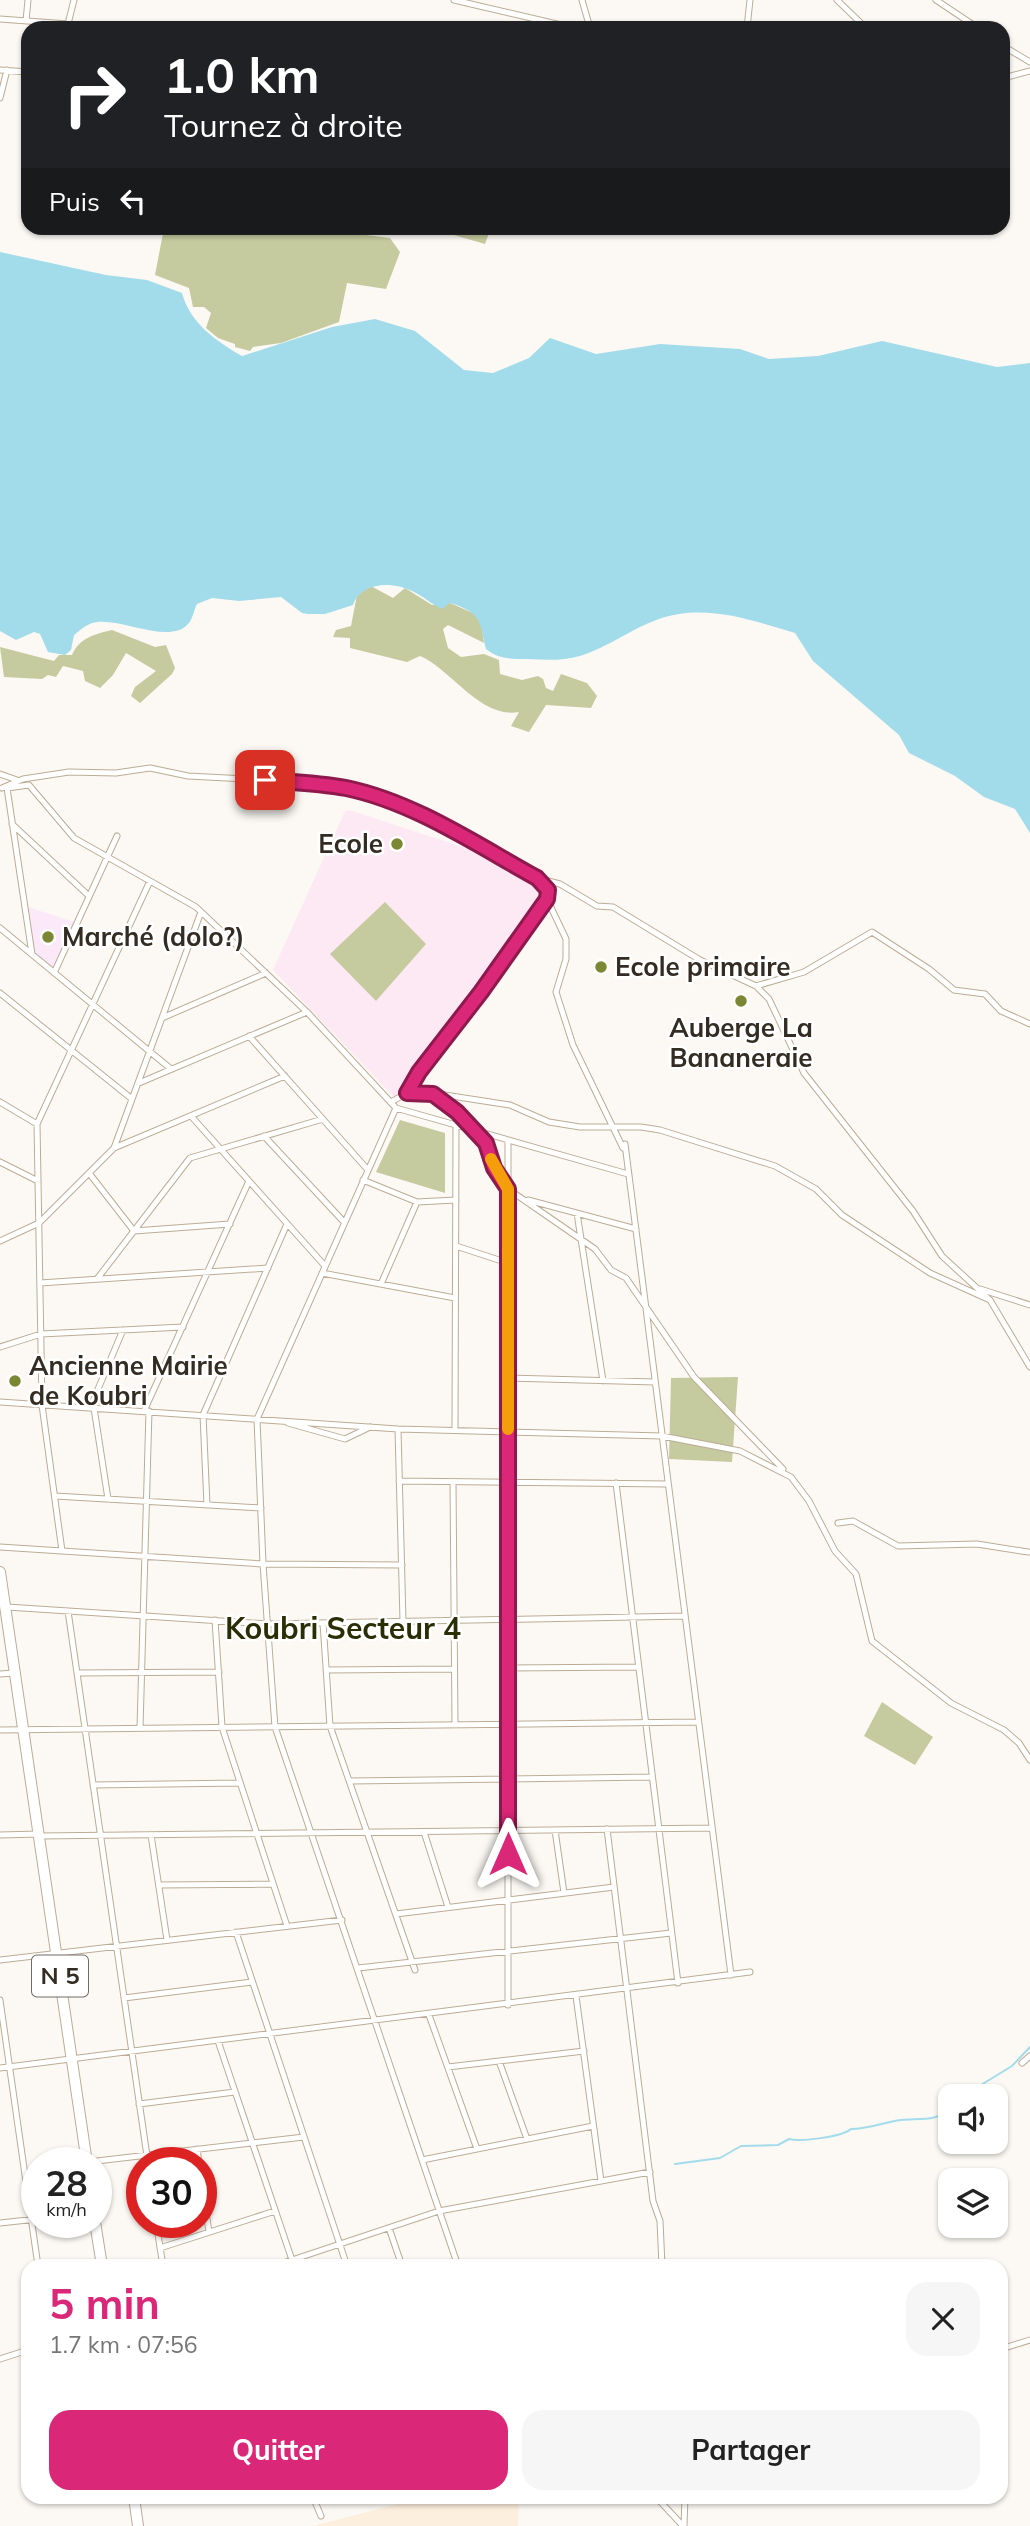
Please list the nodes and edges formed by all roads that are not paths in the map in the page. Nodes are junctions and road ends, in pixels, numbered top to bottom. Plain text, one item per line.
1 (28, 0) edge
2 (74, 0) edge
3 (456, 0) edge
4 (582, 0) edge
5 (750, 0) edge
6 (836, 0) edge
7 (936, 0) edge
8 (0, 19) edge
9 (26, 21) joint
10 (69, 21) edge
11 (544, 21) edge
12 (588, 21) edge
13 (748, 21) edge
14 (858, 21) edge
15 (968, 21) edge
16 (1010, 50) edge
17 (1030, 62) edge
18 (4, 70) edge
19 (1030, 71) edge
20 (1010, 76) edge
21 (0, 98) edge
22 (0, 774) edge
23 (18, 780) junction
24 (25, 786) junction
25 (3, 788) edge
26 (12, 824) junction
27 (117, 836) dead end
28 (107, 857) junction
29 (537, 878) junction
30 (150, 881) junction
31 (89, 896) junction
32 (547, 899) junction
33 (201, 912) junction
34 (0, 928) edge
35 (32, 955) junction
36 (54, 973) junction
37 (266, 973) junction
38 (756, 986) junction
39 (0, 993) edge
40 (93, 1004) junction
41 (307, 1012) junction
42 (162, 1018) junction
43 (1030, 1024) edge
44 (249, 1036) junction
45 (71, 1050) junction
46 (150, 1051) junction
47 (171, 1069) junction
48 (285, 1076) junction
49 (138, 1083) junction
50 (407, 1093) junction
51 (433, 1094) junction
52 (132, 1100) junction
53 (0, 1102) edge
54 (391, 1102) junction
55 (396, 1108) junction
56 (191, 1116) junction
57 (323, 1119) junction
58 (37, 1124) junction
59 (456, 1125) junction
60 (612, 1127) junction
61 (476, 1131) junction
62 (264, 1136) junction
63 (508, 1140) junction
64 (114, 1149) junction
65 (220, 1149) junction
66 (0, 1162) edge
67 (368, 1170) junction
68 (89, 1173) junction
69 (628, 1174) junction
70 (363, 1180) junction
71 (38, 1181) junction
72 (249, 1181) junction
73 (508, 1192) junction
74 (520, 1197) junction
75 (456, 1199) junction
76 (417, 1202) junction
77 (577, 1213) junction
78 (39, 1223) junction
79 (344, 1223) junction
80 (230, 1224) junction
81 (287, 1224) junction
82 (635, 1229) junction
83 (134, 1231) junction
84 (0, 1241) edge
85 (582, 1243) junction
86 (456, 1246) junction
87 (508, 1263) junction
88 (268, 1268) junction
89 (323, 1269) junction
90 (208, 1272) junction
91 (97, 1279) junction
92 (40, 1283) junction
93 (381, 1284) junction
94 (962, 1286) junction
95 (977, 1289) junction
96 (455, 1298) junction
97 (990, 1300) junction
98 (1030, 1305) edge
99 (645, 1307) junction
100 (183, 1327) junction
101 (123, 1330) junction
102 (41, 1334) junction
103 (0, 1348) edge
104 (1030, 1367) edge
105 (508, 1378) junction
106 (603, 1381) junction
107 (655, 1382) junction
108 (0, 1402) edge
109 (42, 1405) junction
110 (92, 1408) junction
111 (147, 1411) junction
112 (203, 1415) junction
113 (257, 1419) junction
114 (279, 1420) junction
115 (370, 1427) junction
116 (398, 1429) junction
117 (455, 1430) junction
118 (508, 1432) junction
119 (662, 1436) junction
120 (791, 1476) junction
121 (399, 1481) junction
122 (453, 1482) junction
123 (508, 1482) junction
124 (616, 1483) junction
125 (668, 1484) junction
126 (55, 1496) junction
127 (108, 1499) junction
128 (147, 1501) junction
129 (207, 1505) junction
130 (261, 1508) junction
131 (838, 1523) dead end
132 (0, 1547) edge
133 (62, 1551) junction
134 (1028, 1552) dead end
135 (145, 1556) junction
136 (263, 1564) junction
137 (402, 1565) junction
138 (0, 1572) edge
139 (3, 1607) edge
140 (68, 1611) junction
141 (144, 1616) junction
142 (685, 1616) junction
143 (632, 1617) junction
144 (508, 1619) junction
145 (215, 1620) junction
146 (454, 1620) junction
147 (403, 1621) junction
148 (323, 1623) junction
149 (268, 1624) junction
150 (638, 1667) junction
151 (508, 1668) junction
152 (454, 1669) junction
153 (326, 1670) junction
154 (142, 1672) junction
155 (219, 1672) junction
156 (15, 1673) junction
157 (77, 1673) junction
158 (0, 1674) edge
159 (698, 1722) junction
160 (645, 1723) junction
161 (508, 1724) junction
162 (455, 1725) junction
163 (330, 1726) junction
164 (222, 1727) junction
165 (275, 1727) junction
166 (140, 1728) junction
167 (85, 1729) junction
168 (0, 1730) edge
169 (23, 1730) junction
170 (1030, 1760) edge
171 (652, 1777) junction
172 (508, 1779) junction
173 (349, 1781) junction
174 (240, 1783) junction
175 (93, 1785) junction
176 (712, 1828) junction
177 (607, 1829) junction
178 (658, 1829) junction
179 (508, 1830) junction
180 (555, 1830) junction
181 (368, 1832) junction
182 (424, 1832) junction
183 (312, 1833) junction
184 (257, 1834) junction
185 (0, 1835) edge
186 (39, 1835) junction
187 (151, 1835) junction
188 (100, 1836) junction
189 (273, 1884) junction
190 (159, 1885) junction
191 (614, 1887) junction
192 (564, 1893) junction
193 (508, 1900) junction
194 (448, 1908) junction
195 (396, 1914) junction
196 (342, 1920) junction
197 (287, 1926) junction
198 (236, 1932) junction
199 (671, 1933) junction
200 (620, 1938) junction
201 (167, 1941) junction
202 (116, 1947) junction
203 (508, 1951) junction
204 (56, 1954) junction
205 (0, 1960) edge
206 (413, 1962) junction
207 (358, 1968) junction
208 (415, 1970) dead end
209 (750, 1972) dead end
210 (731, 1975) junction
211 (252, 1982) junction
212 (678, 1983) junction
213 (627, 1990) junction
214 (576, 1996) junction
215 (124, 1998) junction
216 (0, 2000) edge
217 (508, 2005) junction
218 (1, 2012) edge
219 (429, 2015) junction
220 (376, 2021) junction
221 (270, 2035) junction
222 (218, 2041) junction
223 (584, 2051) junction
224 (131, 2052) junction
225 (1030, 2056) edge
226 (72, 2059) junction
227 (499, 2061) junction
228 (1022, 2063) dead end
229 (10, 2067) junction
230 (448, 2067) junction
231 (0, 2068) edge
232 (235, 2092) junction
233 (139, 2104) junction
234 (593, 2126) junction
235 (304, 2137) junction
236 (527, 2139) junction
237 (252, 2143) junction
238 (23, 2147) edge
239 (85, 2147) edge
240 (145, 2147) edge
241 (215, 2147) edge
242 (477, 2149) junction
243 (422, 2160) junction
244 (650, 2172) junction
245 (601, 2181) junction
246 (275, 2211) junction
247 (439, 2211) junction
248 (21, 2221) edge
249 (0, 2223) edge
250 (389, 2228) junction
251 (217, 2229) edge
252 (36, 2238) edge
253 (98, 2238) edge
254 (158, 2238) edge
255 (191, 2238) edge
256 (340, 2244) junction
257 (160, 2248) junction
258 (37, 2259) edge
259 (101, 2259) edge
260 (162, 2259) edge
261 (292, 2259) edge
262 (295, 2259) edge
263 (345, 2259) edge
264 (400, 2259) edge
265 (456, 2259) edge
266 (662, 2259) edge
267 (1030, 2340) edge
268 (1008, 2347) edge
269 (21, 2352) edge
270 (0, 2359) edge
271 (135, 2504) edge
272 (316, 2504) edge
273 (663, 2504) edge
274 (685, 2504) edge
275 (321, 2516) dead end
276 (138, 2523) edge
277 (683, 2526) edge

1 - 9 street
2 - 10 street
3 - 11 street
4 - 12 street
5 - 13 street
6 - 14 street
7 - 15 street
8 - 9 street
16 - 17 street
18 - 21 street
19 - 20 street
22 - 23 street
23 - 24 street
23 - 25 street
23 - 29 street
24 - 25 street
24 - 28 street
25 - 26 street
26 - 31 street
26 - 35 street
27 - 28 street
28 - 30 street
28 - 31 street
29 - 32 street
29 - 38 street
30 - 33 street
30 - 40 street
31 - 36 street
32 - 50 street
32 - 60 street
33 - 37 street
33 - 42 street
34 - 35 street
35 - 36 street
36 - 40 street
37 - 41 street
37 - 42 street
38 - 43 street
38 - 95 street
39 - 45 street
40 - 45 street
40 - 46 street
41 - 44 street
41 - 54 street
42 - 46 street
44 - 47 street
44 - 48 street
45 - 52 street
45 - 58 street
46 - 47 street
46 - 49 street
47 - 49 street
48 - 56 street
48 - 57 street
49 - 52 street
50 - 51 street
50 - 54 street
51 - 60 street
51 - 61 street
52 - 64 street
53 - 58 street
54 - 55 street
55 - 59 street
55 - 67 street
56 - 64 street
56 - 65 street
57 - 62 street
57 - 67 street
58 - 71 street
59 - 61 street
59 - 75 street
60 - 69 street
60 - 94 street
61 - 63 street
61 - 73 street
62 - 65 street
62 - 79 street
63 - 69 street
63 - 73 street
64 - 68 street
65 - 72 street
65 - 83 street
66 - 71 street
67 - 70 street
68 - 78 street
68 - 83 street
69 - 82 street
70 - 76 street
70 - 79 street
71 - 78 street
72 - 80 street
72 - 81 street
73 - 74 street
73 - 87 street
74 - 77 street
74 - 85 street
75 - 76 street
75 - 86 street
76 - 93 street
77 - 82 street
77 - 85 street
78 - 84 street
78 - 92 street
79 - 89 street
80 - 83 street
80 - 90 street
81 - 88 street
81 - 89 street
82 - 99 street
83 - 91 street
85 - 99 street
85 - 106 street
86 - 87 street
86 - 96 street
87 - 105 street
88 - 90 street
88 - 112 street
89 - 93 street
89 - 113 street
90 - 91 street
90 - 100 street
91 - 92 street
92 - 102 street
93 - 96 street
94 - 95 street
94 - 97 street
95 - 97 street
95 - 98 street
96 - 117 street
97 - 104 street
99 - 107 street
99 - 120 street
100 - 101 street
100 - 111 street
101 - 102 street
101 - 110 street
102 - 103 street
102 - 109 street
105 - 106 street
105 - 118 street
106 - 107 street
107 - 119 street
108 - 109 street
109 - 110 street
109 - 126 street
110 - 111 street
110 - 127 street
111 - 112 street
111 - 128 street
112 - 113 street
112 - 129 street
113 - 114 street
113 - 130 street
114 - 115 street
114 - 115 street
115 - 116 street
116 - 117 street
116 - 121 street
117 - 118 street
118 - 119 street
118 - 123 street
119 - 120 street
119 - 125 street
120 - 170 street
121 - 122 street
121 - 137 street
122 - 123 street
122 - 146 street
123 - 124 street
123 - 144 street
124 - 125 street
124 - 143 street
125 - 142 street
126 - 127 street
126 - 133 street
127 - 128 street
128 - 129 street
128 - 135 street
129 - 130 street
130 - 136 street
131 - 134 street
132 - 133 street
133 - 135 street
135 - 136 street
135 - 141 street
136 - 137 street
136 - 149 street
137 - 147 street
138 - 139 highway, N 5
139 - 140 street
139 - 156 highway, N 5
140 - 141 street
140 - 157 street
141 - 145 street
141 - 154 street
142 - 143 street
142 - 159 street
143 - 144 street
143 - 150 street
144 - 146 street
144 - 151 street
145 - 149 street
145 - 155 street
146 - 147 street
146 - 152 street
147 - 148 street
148 - 149 street
148 - 153 street
149 - 165 street
150 - 151 street
150 - 160 street
151 - 161 street
152 - 153 street
152 - 162 street
153 - 163 street
154 - 155 street
154 - 157 street
154 - 166 street
155 - 164 street
156 - 158 street
156 - 169 highway, N 5
157 - 167 street
159 - 160 street
159 - 176 street
160 - 161 street
160 - 171 street
161 - 162 street
161 - 172 street
162 - 163 street
163 - 165 street
163 - 173 street
164 - 165 street
164 - 166 street
164 - 174 street
165 - 183 street
166 - 167 street
167 - 169 street
167 - 175 street
168 - 169 street
169 - 186 highway, N 5
171 - 172 street
171 - 178 street
172 - 173 street
172 - 179 street
173 - 181 street
174 - 175 street
174 - 184 street
175 - 188 street
176 - 178 street
176 - 210 street
177 - 178 street
177 - 180 street
177 - 191 street
178 - 199 street
179 - 180 street
179 - 182 street
179 - 193 street
180 - 192 street
181 - 182 street
181 - 183 street
181 - 195 street
182 - 194 street
183 - 184 street
183 - 196 street
184 - 187 street
184 - 189 street
185 - 186 street
186 - 188 street
186 - 204 highway, N 5
187 - 188 street
187 - 190 street
188 - 202 street
189 - 190 street
189 - 197 street
190 - 201 street
191 - 192 street
191 - 200 street
192 - 193 street
193 - 194 street
193 - 203 street
194 - 195 street
195 - 206 street
196 - 197 street
196 - 207 street
197 - 198 street
198 - 201 street
198 - 211 street
199 - 200 street
199 - 212 street
200 - 203 street
200 - 213 street
201 - 202 street
202 - 204 street
202 - 215 street
203 - 206 street
203 - 217 street
204 - 205 street
204 - 226 highway, N 5
206 - 207 street
206 - 208 street
207 - 220 street
209 - 210 street
210 - 212 street
211 - 215 street
211 - 221 street
212 - 213 street
213 - 214 street
213 - 244 street
214 - 217 street
214 - 223 street
215 - 224 street
216 - 218 street
217 - 219 street
218 - 229 street
219 - 220 street
219 - 230 street
220 - 221 street
220 - 243 street
221 - 222 street
221 - 235 street
222 - 224 street
222 - 232 street
223 - 227 street
223 - 234 street
224 - 226 street
224 - 233 street
225 - 228 street
226 - 229 street
226 - 239 highway, N 5
227 - 230 street
227 - 236 street
229 - 231 street
229 - 238 street
230 - 242 street
232 - 233 street
232 - 237 street
233 - 240 street
234 - 236 street
234 - 245 street
235 - 237 street
235 - 256 street
236 - 242 street
237 - 241 street
237 - 246 street
242 - 243 street
243 - 247 street
244 - 245 street
244 - 266 street
245 - 247 street
246 - 251 street
246 - 261 street
247 - 250 street
247 - 265 street
248 - 249 street
250 - 256 street
250 - 264 street
252 - 258 street
253 - 259 highway
254 - 257 street
255 - 257 street
256 - 262 street
256 - 263 street
257 - 260 street
267 - 268 street
269 - 270 street
271 - 276 highway
272 - 275 street
273 - 277 street
274 - 277 street

